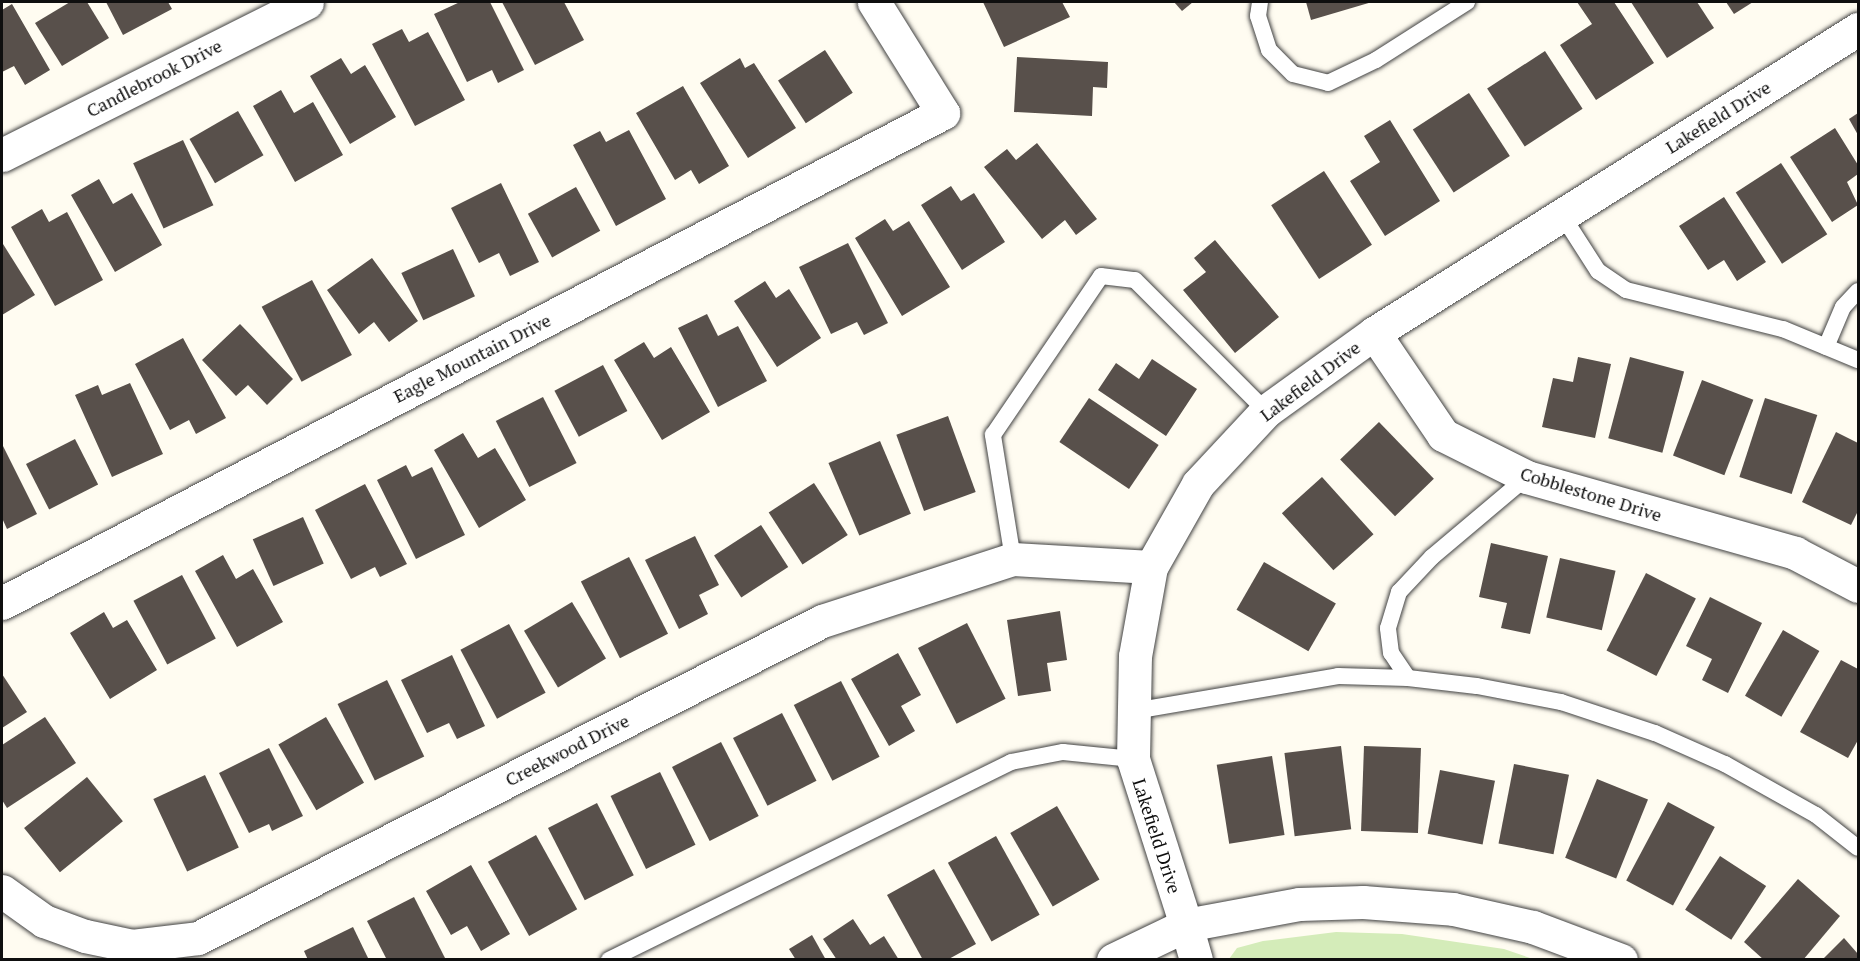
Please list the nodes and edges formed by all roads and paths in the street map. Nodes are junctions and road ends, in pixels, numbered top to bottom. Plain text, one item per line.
1 (307, 2) edge
2 (874, 2) edge
3 (1260, 2) edge
4 (1467, 2) edge
5 (1858, 29) edge
6 (2, 155) edge
7 (1562, 215) junction
8 (1858, 291) edge
9 (1374, 333) junction
10 (1826, 347) junction
11 (1858, 360) edge
12 (1266, 411) junction
13 (1527, 477) junction
14 (1013, 559) junction
15 (1151, 567) junction
16 (1858, 586) edge
17 (2, 603) edge
18 (1408, 678) junction
19 (1134, 711) junction
20 (1133, 759) junction
21 (1858, 848) edge
22 (2, 891) edge
23 (1186, 925) junction
24 (609, 960) edge
25 (1113, 960) edge
26 (1196, 960) edge
27 (1621, 960) edge

1 - 6 street, Candlebrook Drive
2 - 17 street, Eagle Mountain Drive
3 - 4 lane
5 - 7 street, Lakefield Drive
7 - 9 street, Lakefield Drive
7 - 10 lane
8 - 10 lane
9 - 12 street, Lakefield Drive
9 - 13 street, Cobblestone Drive
10 - 11 lane
12 - 14 lane
12 - 15 street, Lakefield Drive
13 - 16 street, Cobblestone Drive
13 - 18 lane
14 - 15 street, Creekwood Drive
14 - 22 street, Creekwood Drive
15 - 19 street, Lakefield Drive
18 - 19 lane
18 - 21 lane
19 - 20 street, Lakefield Drive
20 - 23 street, Lakefield Drive
20 - 24 lane
23 - 25 street
23 - 26 street, Lakefield Drive
23 - 27 street

